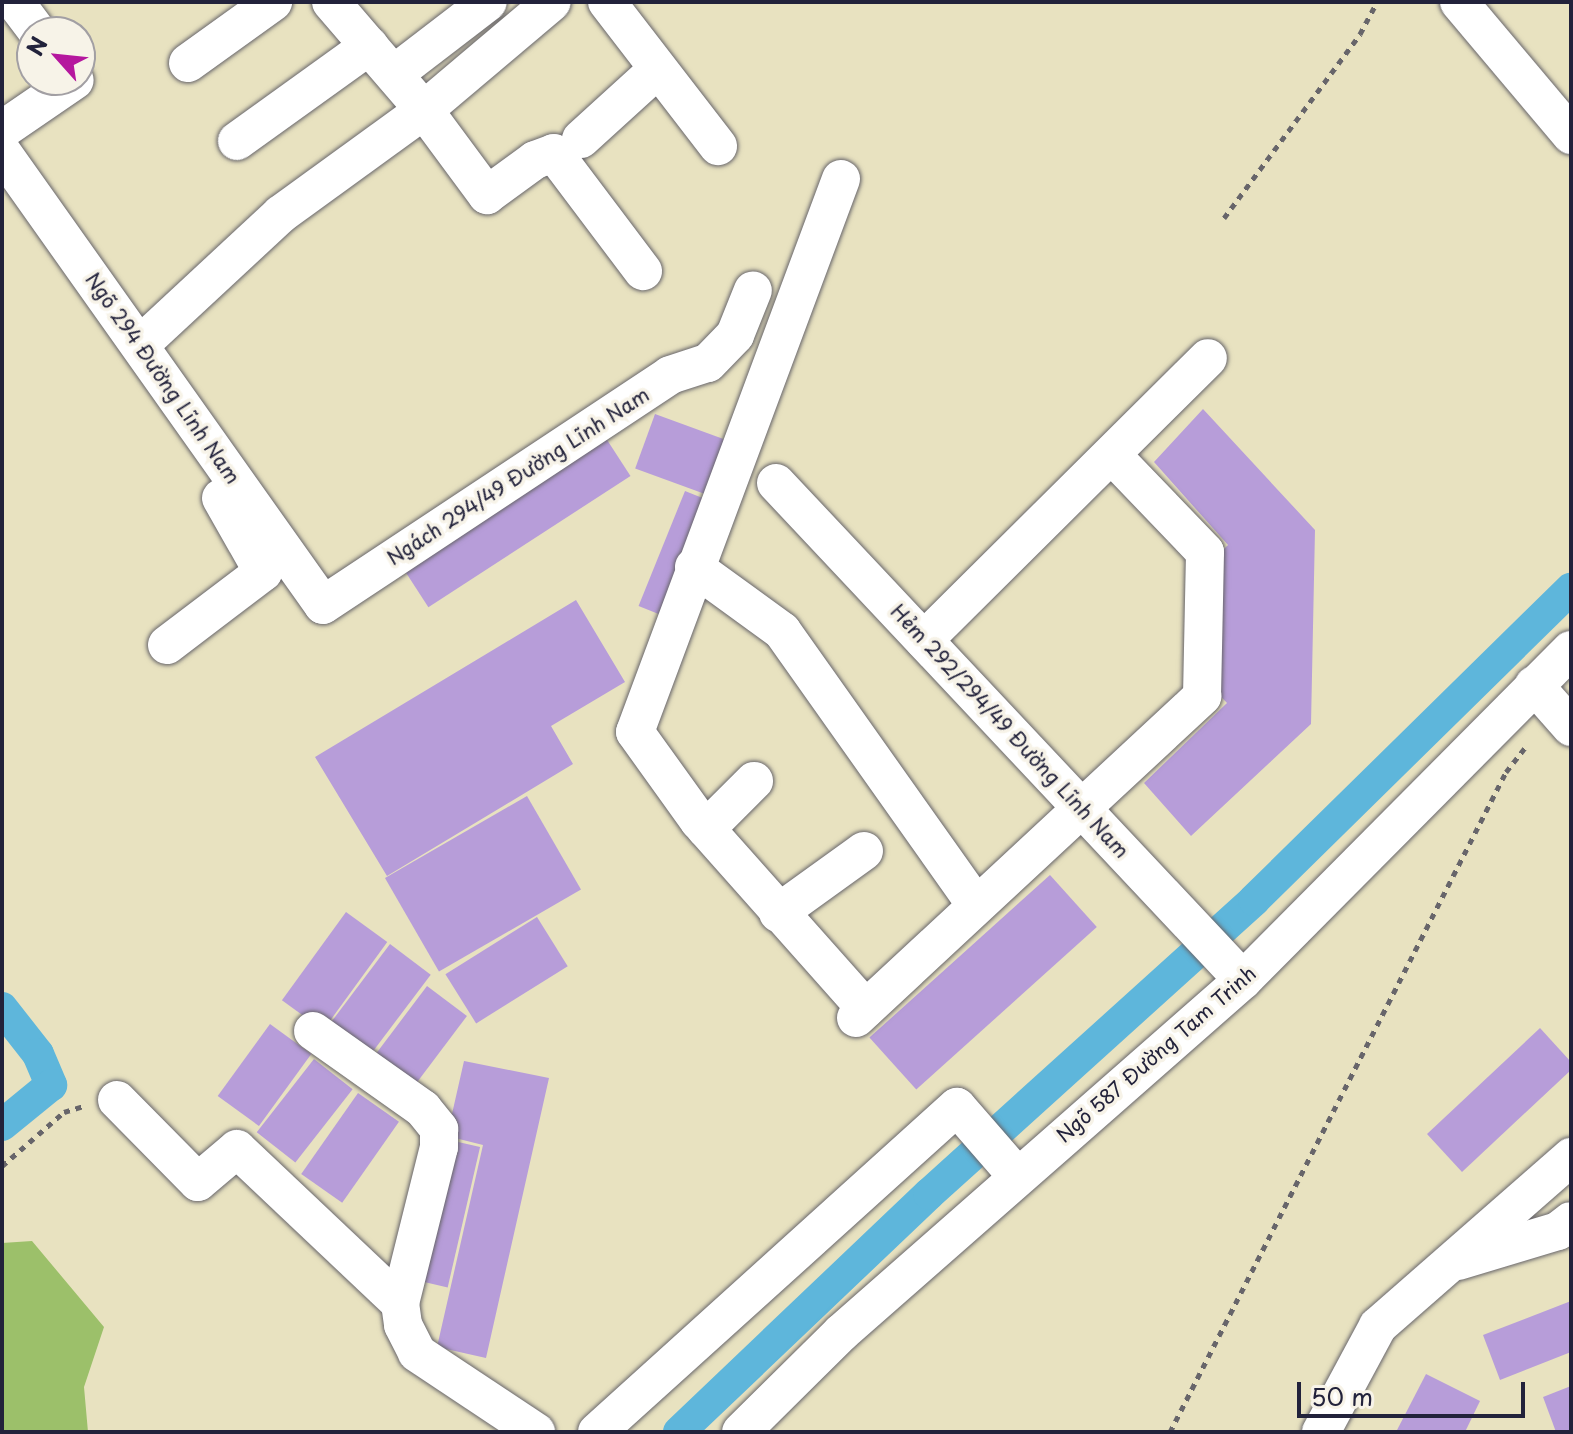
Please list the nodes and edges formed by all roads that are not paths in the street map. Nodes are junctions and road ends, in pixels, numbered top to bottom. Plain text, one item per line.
1 (273, 2) edge
2 (472, 2) edge
3 (488, 2) edge
4 (552, 2) edge
5 (607, 2) edge
6 (1459, 2) edge
7 (353, 17) edge
8 (188, 63) dead end
9 (404, 67) junction
10 (658, 69) junction
11 (52, 96) edge
12 (424, 110) junction
13 (2, 130) edge
14 (1571, 135) edge
15 (581, 139) dead end
16 (237, 141) dead end
17 (718, 146) dead end
18 (2, 152) edge
19 (841, 179) dead end
20 (643, 271) dead end
21 (753, 290) dead end
22 (140, 345) junction
23 (717, 355) junction
24 (1208, 358) dead end
25 (769, 377) junction
26 (185, 410) junction
27 (1112, 455) junction
28 (776, 483) dead end
29 (694, 567) junction
30 (323, 605) joint
31 (924, 640) junction
32 (167, 645) dead end
33 (1558, 687) edge
34 (754, 781) dead end
35 (1083, 808) junction
36 (706, 829) junction
37 (864, 851) dead end
38 (976, 905) junction
39 (778, 913) junction
40 (1232, 967) junction
41 (313, 1031) dead end
42 (117, 1100) road end
43 (1571, 1157) edge
44 (1010, 1168) junction
45 (1571, 1221) edge
46 (1444, 1266) junction
47 (400, 1303) junction
48 (536, 1432) edge
49 (597, 1432) edge
50 (741, 1432) edge
51 (1321, 1432) edge

1 - 8 street
2 - 9 street
3 - 9 street
4 - 12 street
5 - 10 street
6 - 14 street
7 - 9 street
7 - 16 street
9 - 12 street
10 - 15 street
10 - 17 street
11 - 13 street
12 - 20 street
12 - 22 street
18 - 22 street, Ngõ 294 Đường Lĩnh Nam
19 - 25 street
21 - 23 street, Ngách 294/49 Đường Lĩnh Nam
22 - 26 street, Ngõ 294 Đường Lĩnh Nam
23 - 25 street
23 - 30 street, Ngách 294/49 Đường Lĩnh Nam
24 - 27 street
25 - 29 street
26 - 30 street, Ngõ 294 Đường Lĩnh Nam
26 - 32 street
27 - 31 street
27 - 35 street
28 - 31 street, Hẻm 292/294/49 Đường Lĩnh Nam
29 - 36 street
29 - 38 street
31 - 35 street, Hẻm 292/294/49 Đường Lĩnh Nam
33 - 40 street, Ngõ 587 Đường Tam Trinh
34 - 36 street
35 - 38 street
35 - 40 street, Hẻm 292/294/49 Đường Lĩnh Nam
36 - 39 street
37 - 39 street
38 - 39 street
40 - 44 street, Ngõ 587 Đường Tam Trinh
41 - 47 street
42 - 47 street
43 - 46 street
44 - 49 street
44 - 50 street, Ngõ 587 Đường Tam Trinh
45 - 46 street
46 - 51 street
47 - 48 street

